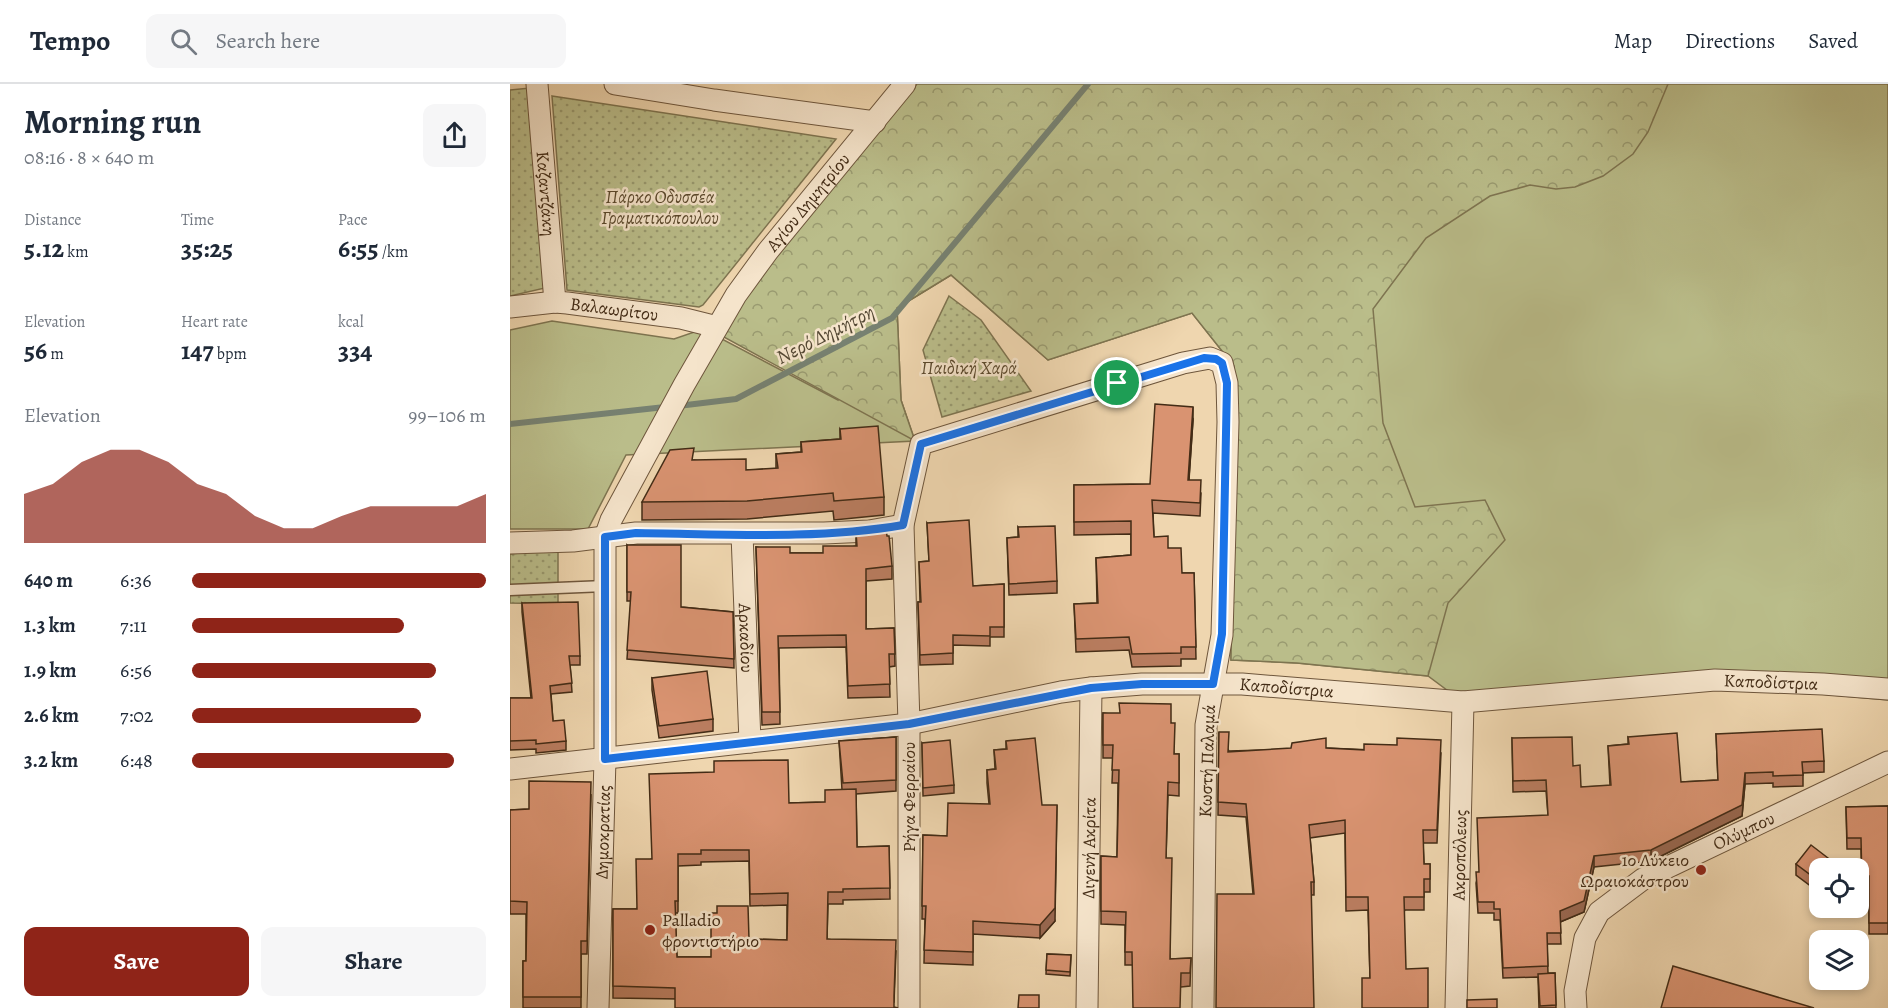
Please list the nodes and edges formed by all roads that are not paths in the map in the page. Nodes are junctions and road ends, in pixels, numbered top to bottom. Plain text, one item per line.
1 (537, 84) edge
2 (615, 84) edge
3 (905, 84) edge
4 (875, 122) junction
5 (555, 302) junction
6 (510, 307) edge
7 (717, 327) junction
8 (921, 444) joint
9 (903, 525) junction
10 (742, 534) junction
11 (605, 537) junction
12 (510, 543) edge
13 (605, 586) junction
14 (510, 590) edge
15 (1213, 684) junction
16 (1091, 688) junction
17 (1888, 689) edge
18 (1463, 702) junction
19 (909, 724) junction
20 (750, 742) junction
21 (605, 759) junction
22 (1888, 762) edge
23 (510, 770) edge
24 (598, 1008) edge
25 (909, 1008) edge
26 (1087, 1008) edge
27 (1203, 1008) edge
28 (1456, 1008) edge
29 (1576, 1008) edge

1 - 5 street, Καζαντζάκη
2 - 4 street
3 - 4 street, Αγίου Δημητρίου
4 - 7 street, Αγίου Δημητρίου
5 - 6 street, Βαλαωρίτου
5 - 7 street, Βαλαωρίτου
7 - 11 street, Δημοκρατίας
8 - 9 street, Ρήγα Φερραίου
8 - 15 street, Κωστή Παλαμά
9 - 10 street
9 - 19 street, Ρήγα Φερραίου
10 - 11 street
10 - 20 street, Αρκαδίου
11 - 12 street
11 - 13 street, Δημοκρατίας
13 - 14 lane
13 - 21 street, Δημοκρατίας
15 - 16 street, Καποδίστρια
15 - 18 street, Καποδίστρια
15 - 27 street, Κωστή Παλαμά
16 - 19 street, Καποδίστρια
16 - 26 street, Διγενή Ακρίτα
17 - 18 street, Καποδίστρια
18 - 28 street, Ακροπόλεως
19 - 20 street, Καποδίστρια
19 - 25 street, Ρήγα Φερραίου
20 - 21 street, Καποδίστρια
21 - 23 street, Καποδίστρια
21 - 24 street, Δημοκρατίας
22 - 29 street, Ολύμπου

